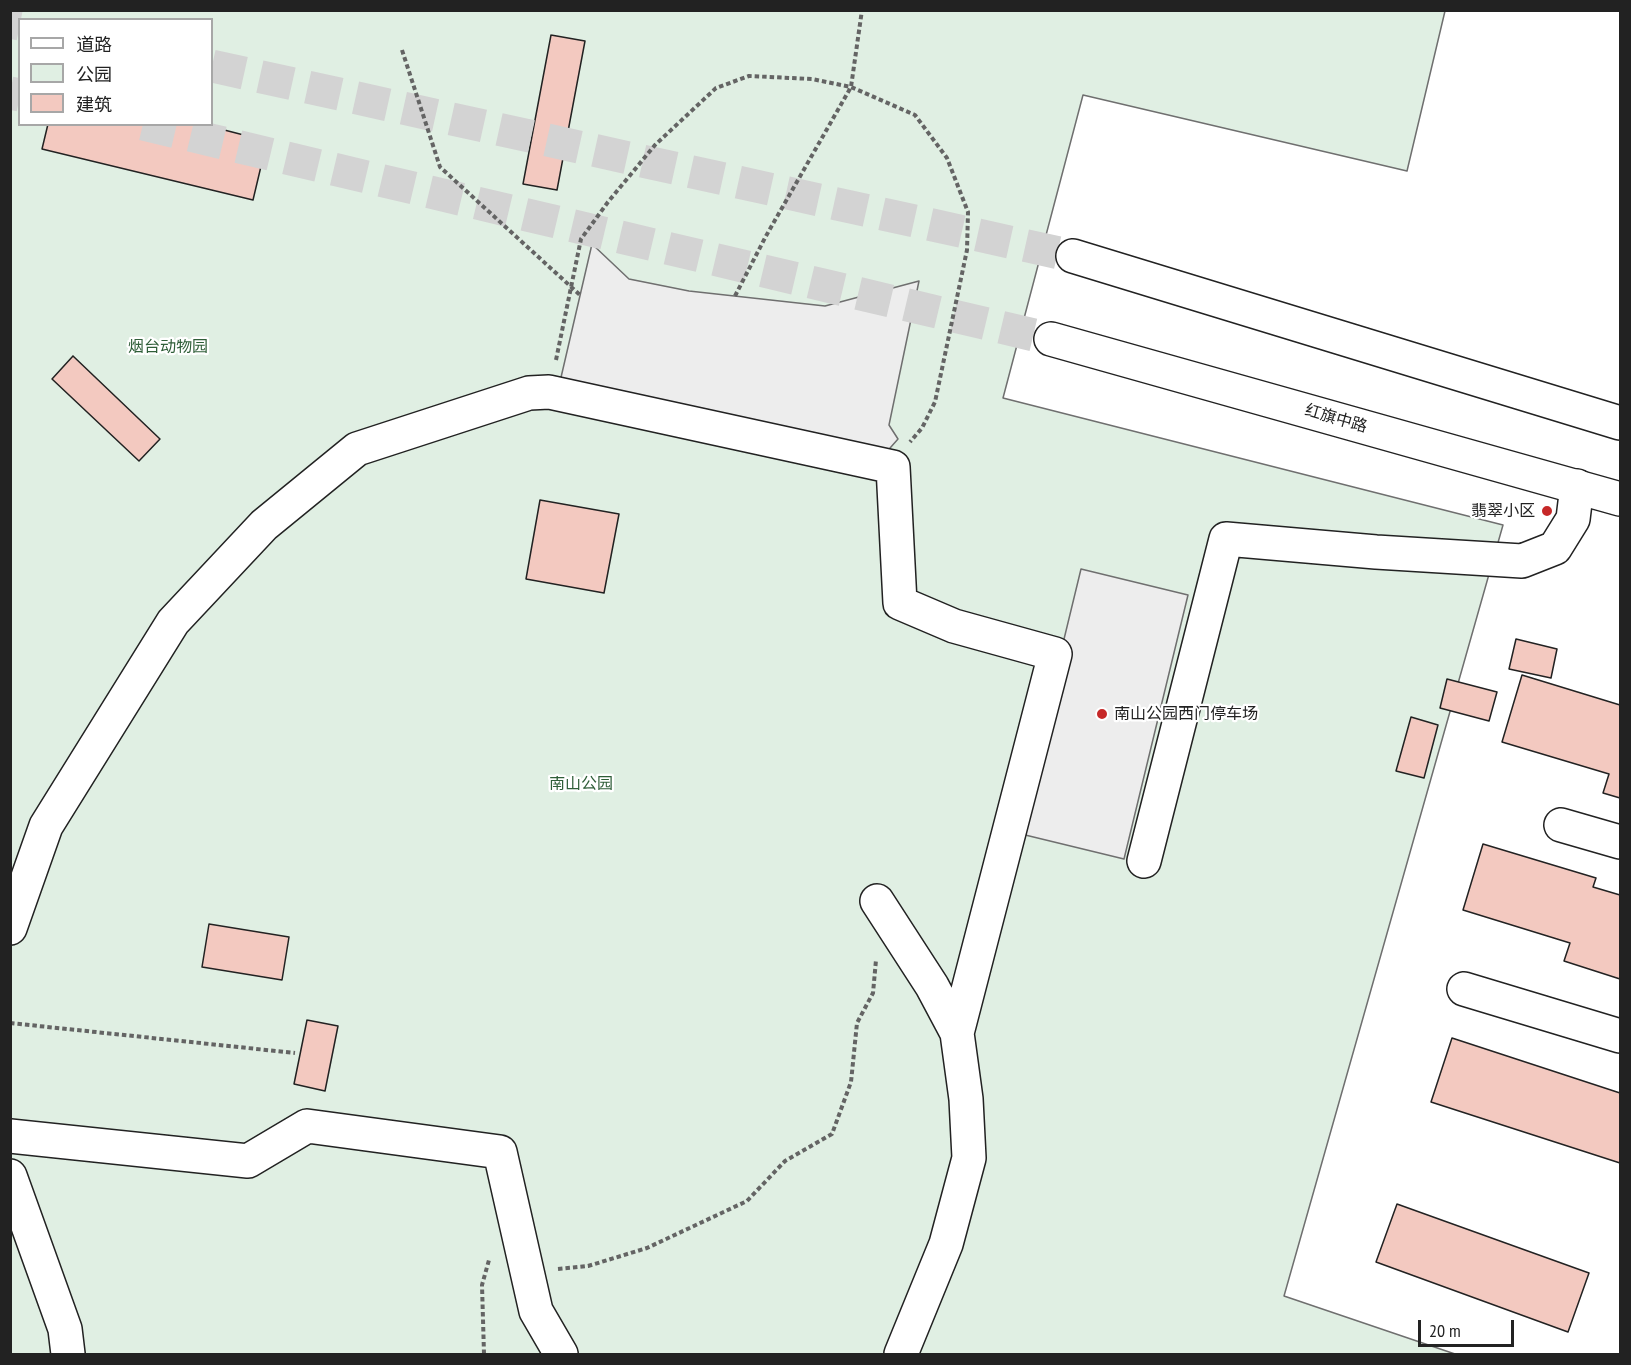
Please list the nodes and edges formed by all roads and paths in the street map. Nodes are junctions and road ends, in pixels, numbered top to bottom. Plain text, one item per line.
1 (862, 10) edge
2 (402, 50) dead end
3 (851, 87) junction
4 (1073, 256) tunnel mouth
5 (580, 295) dead end
6 (735, 296) dead end
7 (1051, 339) tunnel mouth
8 (549, 392) junction
9 (1620, 423) edge
10 (893, 468) junction
11 (1577, 486) junction
12 (1620, 499) edge
13 (1561, 825) dead end
14 (1620, 842) edge
15 (1144, 861) dead end
16 (877, 901) dead end
17 (10, 928) edge
18 (877, 957) dead end
19 (1464, 989) dead end
20 (10, 1023) edge
21 (957, 1034) junction
22 (1620, 1036) edge
23 (295, 1053) dead end
24 (10, 1136) edge
25 (10, 1176) edge
26 (491, 1254) dead end
27 (528, 1272) junction
28 (68, 1354) edge
29 (484, 1354) edge
30 (561, 1354) edge
31 (901, 1354) edge

1 - 3 path
2 - 5 path
3 - 6 path
3 - 8 path
3 - 10 path
4 - 9 street
7 - 11 street, 红旗中路
8 - 10 street
8 - 17 street
10 - 21 street
11 - 12 street, 红旗中路
11 - 15 street
13 - 14 street
16 - 21 street
18 - 27 path
19 - 22 street
20 - 23 path
21 - 31 street
24 - 27 street
25 - 28 street
26 - 29 path
27 - 30 street

